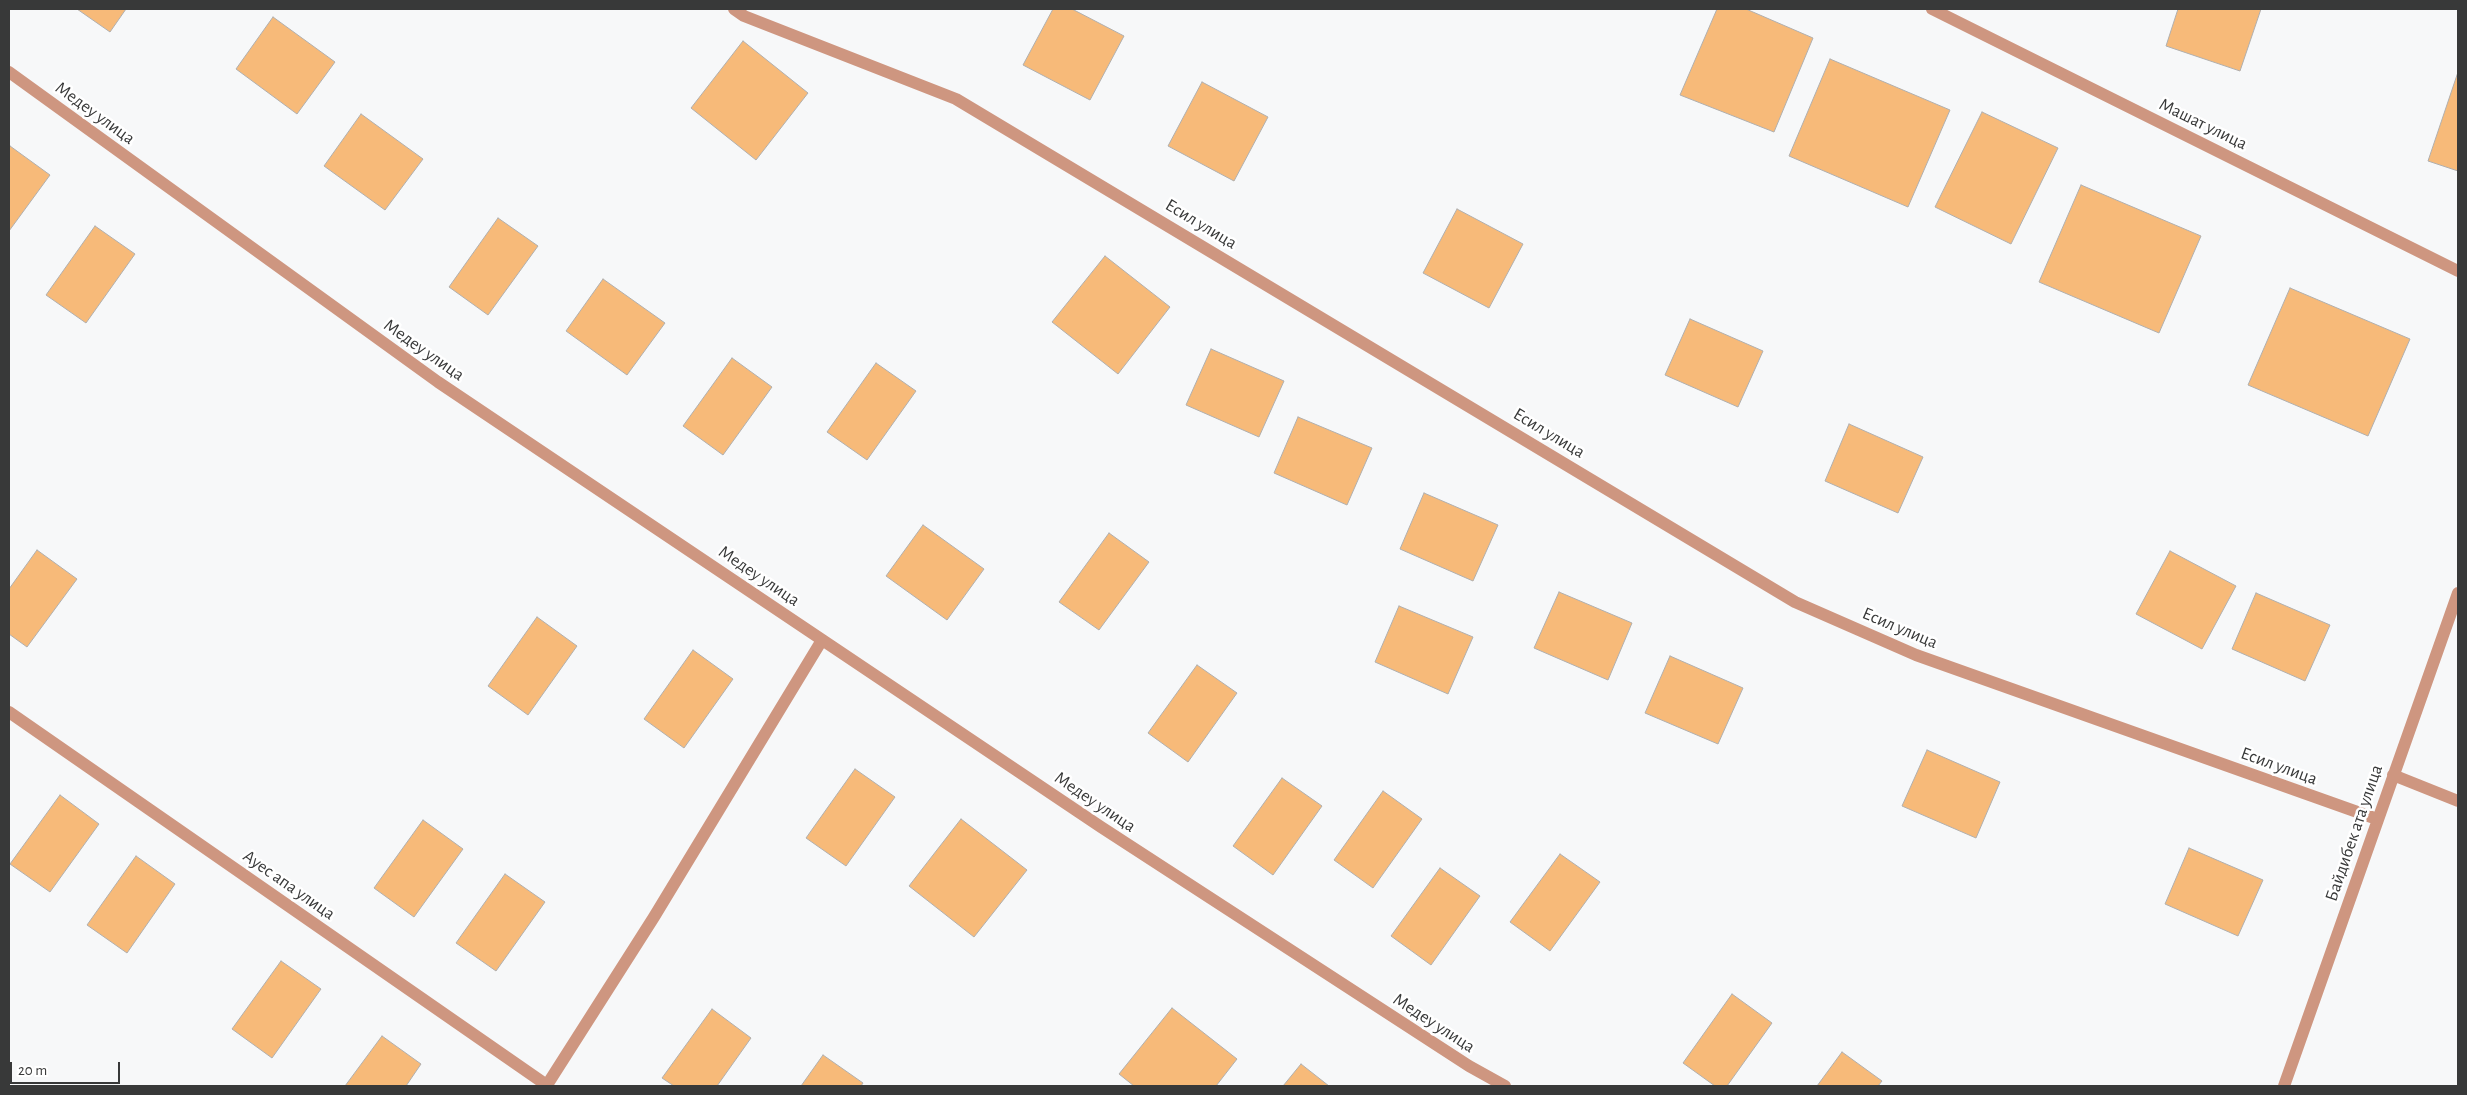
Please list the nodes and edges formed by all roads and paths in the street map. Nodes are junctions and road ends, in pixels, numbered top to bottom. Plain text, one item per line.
1 (734, 9) edge
2 (1932, 9) edge
3 (9, 72) edge
4 (2458, 271) edge
5 (2458, 593) edge
6 (822, 640) junction
7 (9, 712) edge
8 (2392, 775) junction
9 (2458, 801) edge
10 (2377, 819) junction
11 (548, 1086) edge
12 (1505, 1086) edge
13 (2284, 1086) edge

1 - 10 street, Есил улица
2 - 4 street, Машат улица
3 - 6 street, Медеу улица
5 - 8 street, Байдибек ата улица
6 - 11 street
6 - 12 street, Медеу улица
7 - 11 street, Ауес апа улица
8 - 9 street
8 - 10 street, Байдибек ата улица
10 - 13 street, Байдибек ата улица

